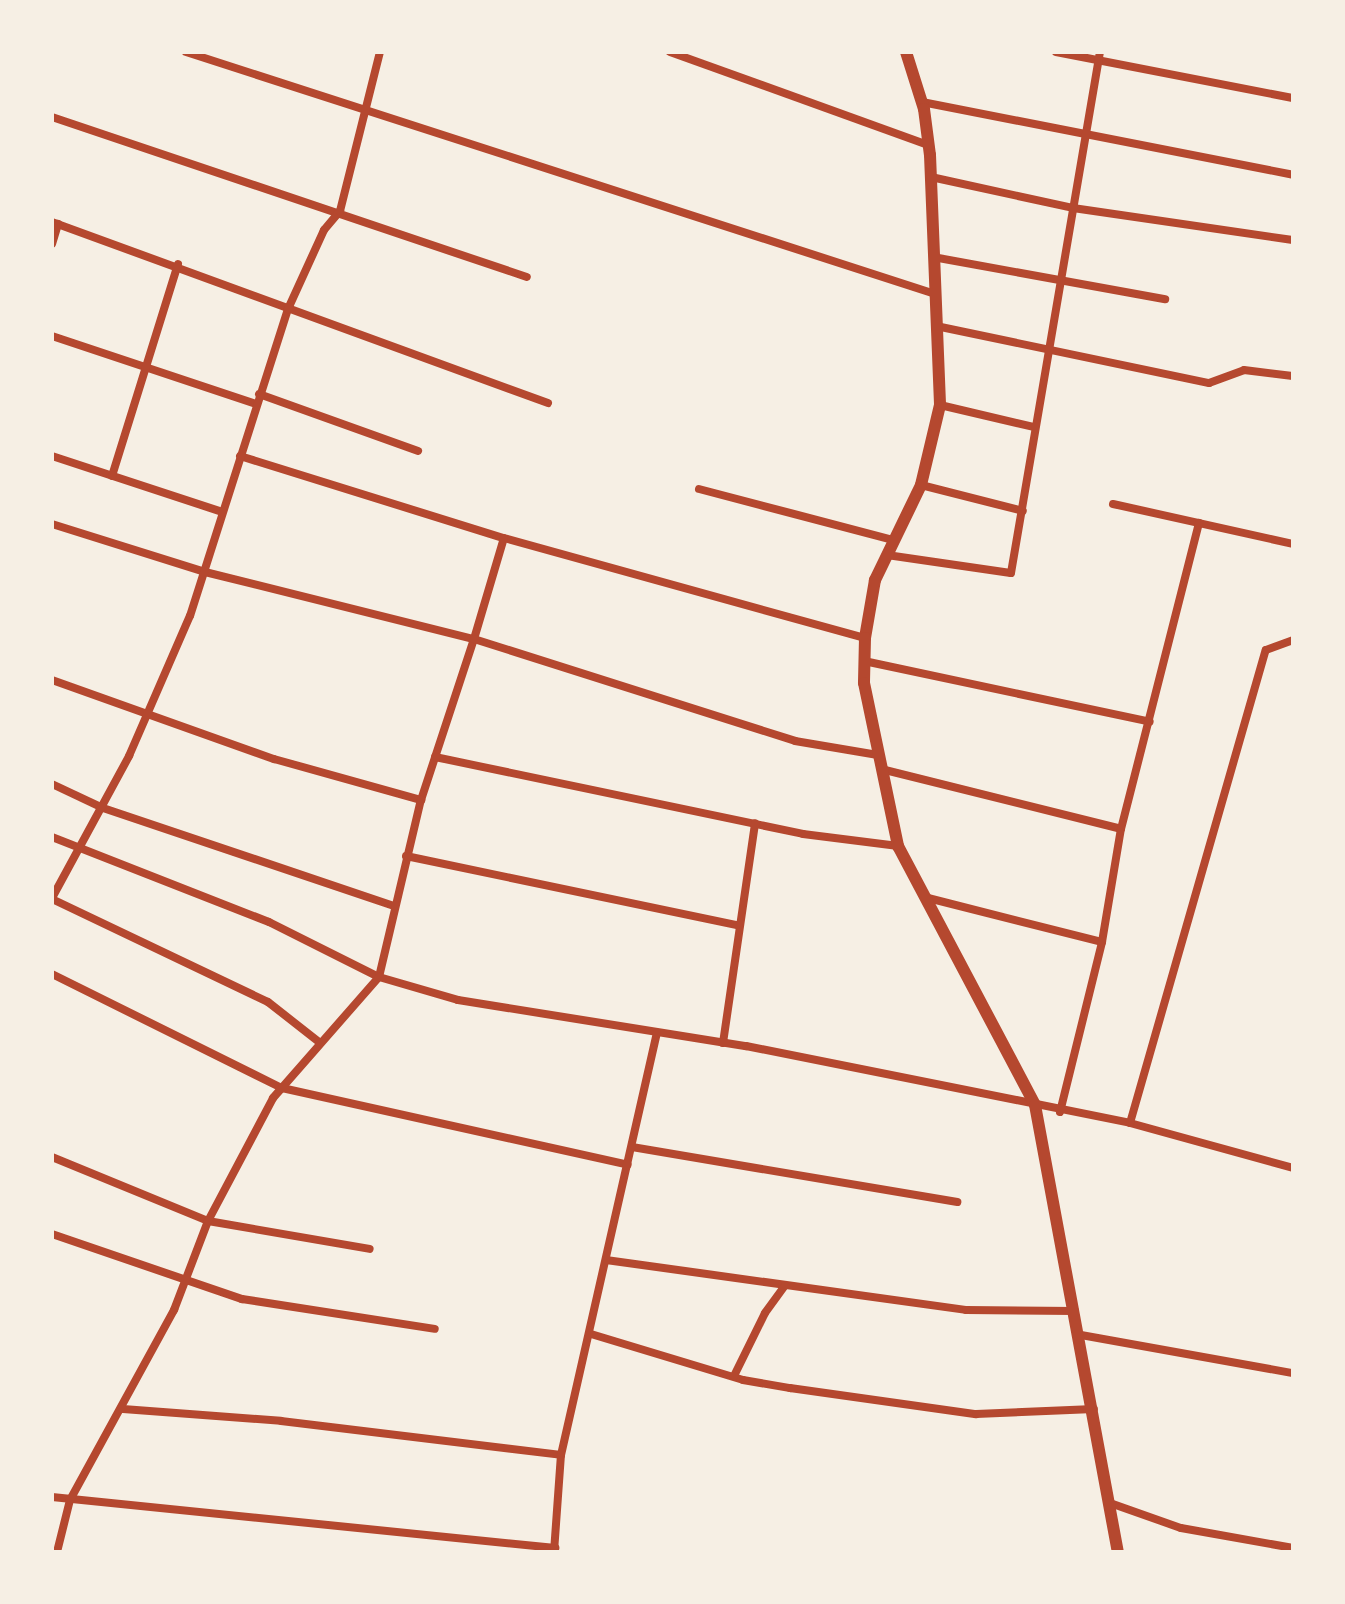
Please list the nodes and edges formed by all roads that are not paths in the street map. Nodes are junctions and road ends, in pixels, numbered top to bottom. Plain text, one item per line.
1 (186, 52) edge
2 (380, 52) edge
3 (670, 52) edge
4 (906, 52) edge
5 (1056, 52) edge
6 (1099, 57) edge
7 (1293, 98) edge
8 (922, 102) junction
9 (363, 109) junction
10 (52, 117) edge
11 (1085, 132) junction
12 (929, 145) junction
13 (1293, 175) edge
14 (931, 177) junction
15 (1073, 208) junction
16 (340, 211) junction
17 (55, 223) edge
18 (1293, 240) edge
19 (52, 244) edge
20 (932, 256) junction
21 (178, 264) junction
22 (527, 277) dead end
23 (1062, 279) junction
24 (932, 293) junction
25 (1165, 299) dead end
26 (288, 309) junction
27 (936, 326) junction
28 (52, 336) edge
29 (1050, 350) junction
30 (143, 363) junction
31 (1293, 376) edge
32 (259, 394) junction
33 (548, 403) dead end
34 (256, 404) junction
35 (940, 405) junction
36 (1034, 427) junction
37 (418, 451) dead end
38 (52, 456) edge
39 (240, 456) junction
40 (112, 476) junction
41 (921, 485) junction
42 (699, 489) dead end
43 (1113, 504) dead end
44 (1023, 511) junction
45 (222, 512) junction
46 (1199, 523) junction
47 (52, 524) edge
48 (504, 538) junction
49 (894, 540) junction
50 (1293, 544) edge
51 (887, 555) junction
52 (205, 572) junction
53 (865, 638) junction
54 (474, 639) junction
55 (1293, 640) edge
56 (864, 661) junction
57 (52, 680) edge
58 (148, 714) junction
59 (1150, 722) junction
60 (878, 755) junction
61 (435, 757) junction
62 (881, 769) junction
63 (52, 784) edge
64 (421, 800) junction
65 (103, 808) junction
66 (755, 823) junction
67 (1121, 829) junction
68 (52, 837) edge
69 (898, 846) junction
70 (80, 849) junction
71 (406, 856) junction
72 (52, 898) edge
73 (928, 898) junction
74 (394, 906) junction
75 (737, 925) junction
76 (1102, 942) junction
77 (52, 974) edge
78 (379, 977) junction
79 (657, 1033) junction
80 (319, 1042) junction
81 (723, 1043) junction
82 (282, 1088) junction
83 (1035, 1105) junction
84 (1060, 1112) junction
85 (1130, 1123) junction
86 (632, 1147) junction
87 (52, 1157) edge
88 (628, 1165) junction
89 (1293, 1168) edge
90 (957, 1202) dead end
91 (208, 1221) junction
92 (52, 1234) edge
93 (370, 1249) dead end
94 (606, 1260) junction
95 (184, 1281) junction
96 (785, 1285) junction
97 (1076, 1311) junction
98 (435, 1329) dead end
99 (591, 1334) junction
100 (1081, 1335) junction
101 (1293, 1373) edge
102 (734, 1376) junction
103 (123, 1409) junction
104 (1094, 1409) junction
105 (561, 1455) junction
106 (52, 1497) edge
107 (70, 1500) junction
108 (1110, 1503) junction
109 (1293, 1548) edge
110 (555, 1550) edge
111 (57, 1552) edge
112 (1118, 1552) edge

1 - 9 street
2 - 9 street
3 - 12 street
4 - 8 street
5 - 6 street
6 - 7 street
6 - 11 street
8 - 11 street
8 - 12 street
9 - 16 street
9 - 24 street
10 - 16 street
11 - 13 street
11 - 15 street
12 - 14 street
14 - 15 street
14 - 20 street
15 - 18 street
15 - 23 street
16 - 22 street
16 - 26 street
17 - 19 street
17 - 21 street
20 - 23 street
20 - 24 street
21 - 26 street
21 - 30 street
23 - 25 street
23 - 29 street
24 - 27 street
26 - 32 street
26 - 33 street
27 - 29 street
27 - 35 street
28 - 30 street
29 - 31 street
29 - 36 street
30 - 34 street
30 - 40 street
32 - 34 street
32 - 37 street
34 - 39 street
35 - 36 street
35 - 41 street
36 - 44 street
38 - 40 street
39 - 45 street
39 - 48 street
40 - 45 street
41 - 44 street
41 - 49 street
42 - 49 street
43 - 46 street
44 - 51 street
45 - 52 street
46 - 50 street
46 - 59 street
47 - 52 street
48 - 53 street
48 - 54 street
49 - 51 street
51 - 53 street
52 - 54 street
52 - 58 street
53 - 56 street
54 - 60 street
54 - 61 street
55 - 85 street
56 - 59 street
56 - 60 street
57 - 58 street
58 - 64 street
58 - 65 street
59 - 67 street
60 - 62 street
61 - 64 street
61 - 66 street
62 - 67 street
62 - 69 street
63 - 65 street
64 - 71 street
65 - 70 street
65 - 74 street
66 - 69 street
66 - 75 street
67 - 76 street
68 - 70 street
69 - 73 street
70 - 72 street
70 - 78 street
71 - 74 street
71 - 75 street
72 - 80 street
73 - 76 street
73 - 83 street
74 - 78 street
75 - 81 street
76 - 84 street
77 - 82 street
78 - 79 street
78 - 80 street
79 - 81 street
79 - 86 street
80 - 82 street
81 - 83 street
82 - 88 street
82 - 91 street
83 - 84 street
83 - 97 street
84 - 85 street
85 - 89 street
86 - 88 street
86 - 90 street
87 - 91 street
88 - 94 street
91 - 93 street
91 - 95 street
92 - 95 street
94 - 96 street
94 - 99 street
95 - 98 street
95 - 103 street
96 - 97 street
96 - 102 street
97 - 100 street
99 - 102 street
99 - 105 street
100 - 101 street
100 - 104 street
102 - 104 street
103 - 105 street
103 - 107 street
104 - 108 street
105 - 110 street
106 - 107 street
107 - 110 street
107 - 111 street
108 - 109 street
108 - 112 street

